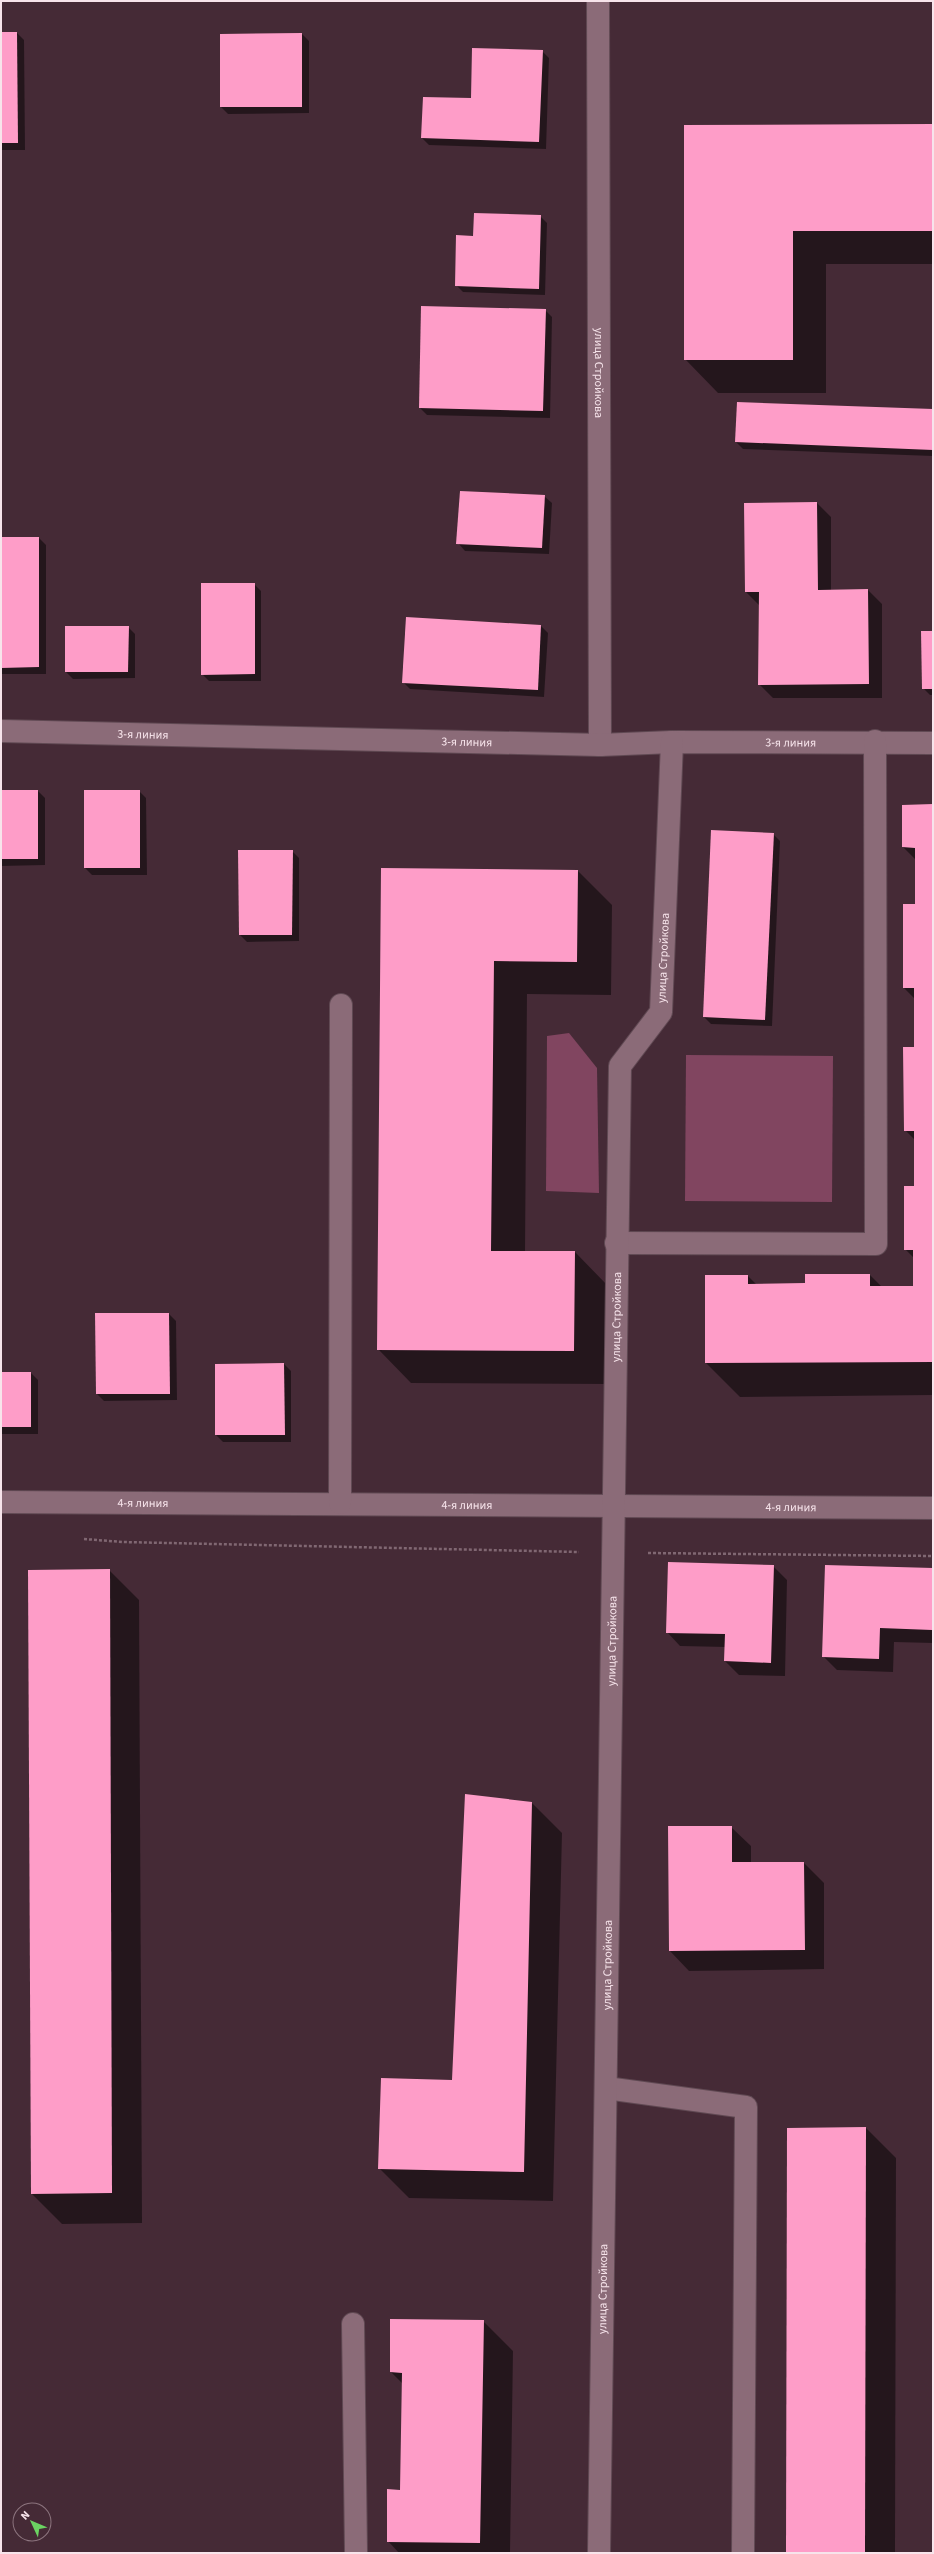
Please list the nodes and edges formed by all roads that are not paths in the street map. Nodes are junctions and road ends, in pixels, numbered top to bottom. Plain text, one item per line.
1 (598, 1) edge
2 (1, 731) edge
3 (875, 741) junction
4 (672, 742) junction
5 (933, 743) edge
6 (600, 745) junction
7 (341, 1005) dead end
8 (616, 1243) junction
9 (1, 1502) edge
10 (340, 1503) junction
11 (614, 1505) junction
12 (933, 1508) edge
13 (606, 2088) junction
14 (353, 2324) dead end
15 (356, 2553) edge
16 (599, 2553) edge
17 (743, 2553) edge

1 - 6 street, улица Стройкова
2 - 6 street, 3-я линия
3 - 4 street, 3-я линия
3 - 5 street, 3-я линия
3 - 8 street
4 - 6 street, 3-я линия
4 - 8 street, улица Стройкова
7 - 10 street
8 - 11 street, улица Стройкова
9 - 10 street, 4-я линия
10 - 11 street, 4-я линия
11 - 12 street, 4-я линия
11 - 13 street, улица Стройкова
13 - 16 street, улица Стройкова
13 - 17 street
14 - 15 street

